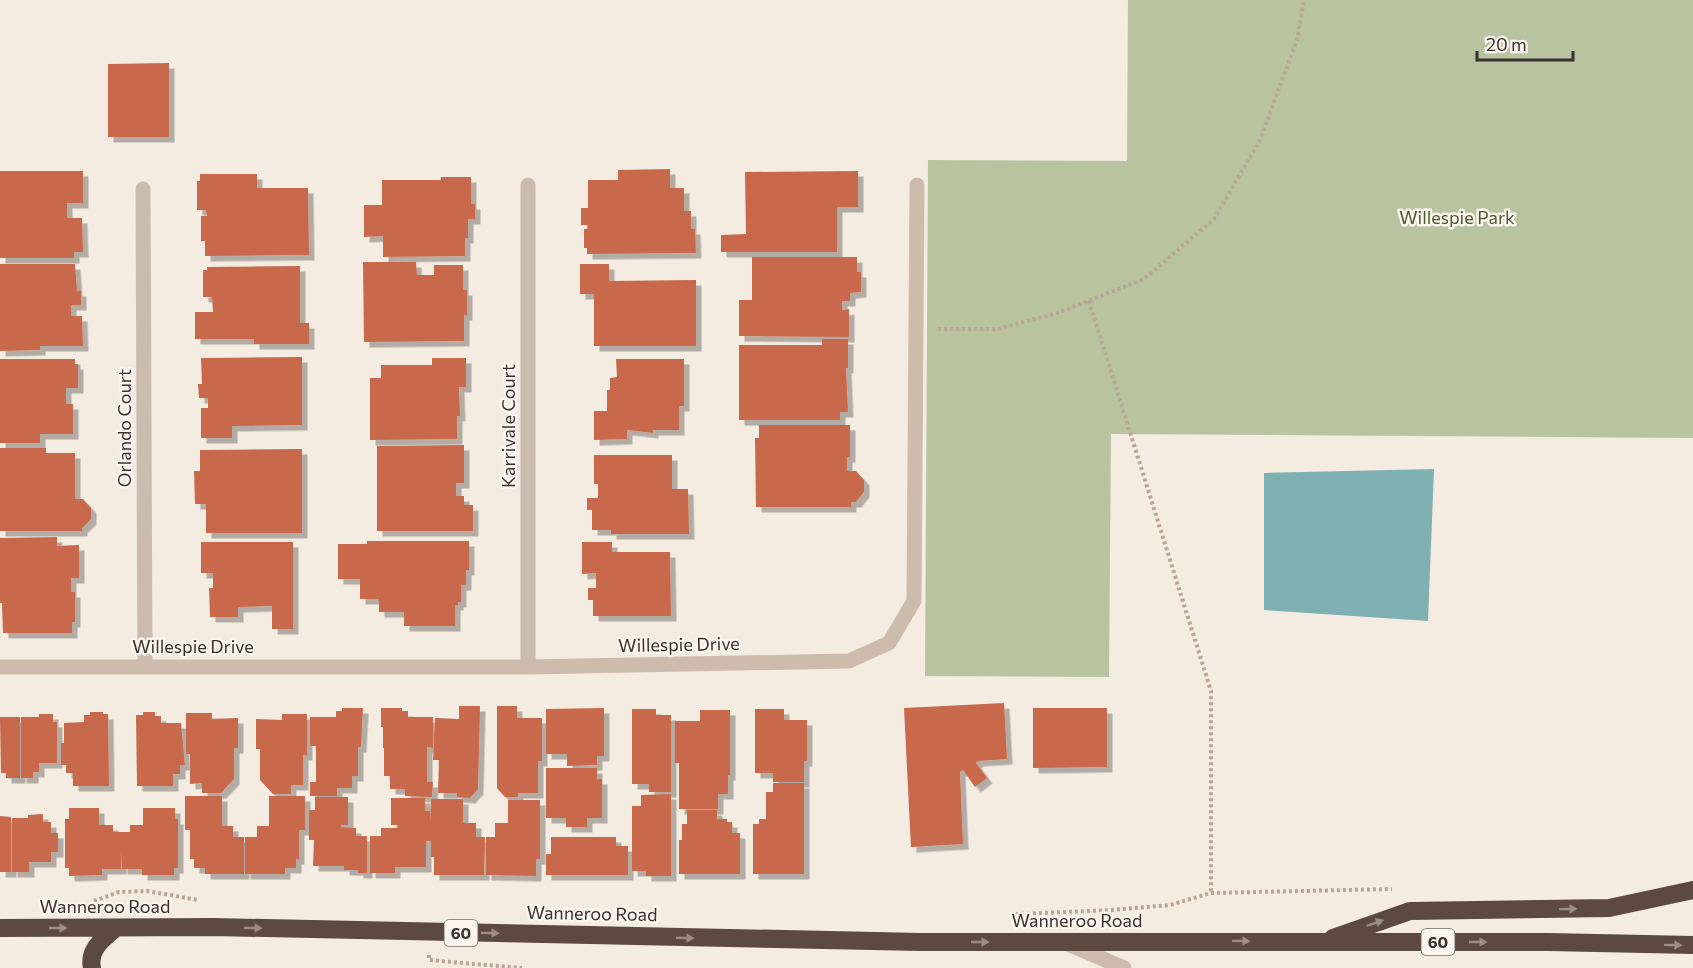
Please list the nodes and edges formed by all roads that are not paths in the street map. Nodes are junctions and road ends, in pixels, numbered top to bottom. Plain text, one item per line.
1 (528, 185) dead end
2 (918, 185) dead end
3 (143, 189) dead end
4 (146, 667) junction
5 (528, 667) junction
6 (0, 668) edge
7 (1693, 890) edge
8 (0, 928) edge
9 (116, 928) junction
10 (1320, 942) junction
11 (1065, 943) junction
12 (1693, 945) edge
13 (92, 968) edge
14 (1124, 968) edge

1 - 5 street, Karrivale Court
2 - 5 street, Willespie Drive
3 - 4 street, Orlando Court
4 - 5 street, Willespie Drive
4 - 6 street, Willespie Drive
10 -> 7 highway
8 -> 9 highway, Wanneroo Road / 60
9 -> 11 highway, Wanneroo Road / 60
9 - 13 highway
11 -> 10 highway, Wanneroo Road / 60
10 -> 12 highway, 60
11 - 14 street

